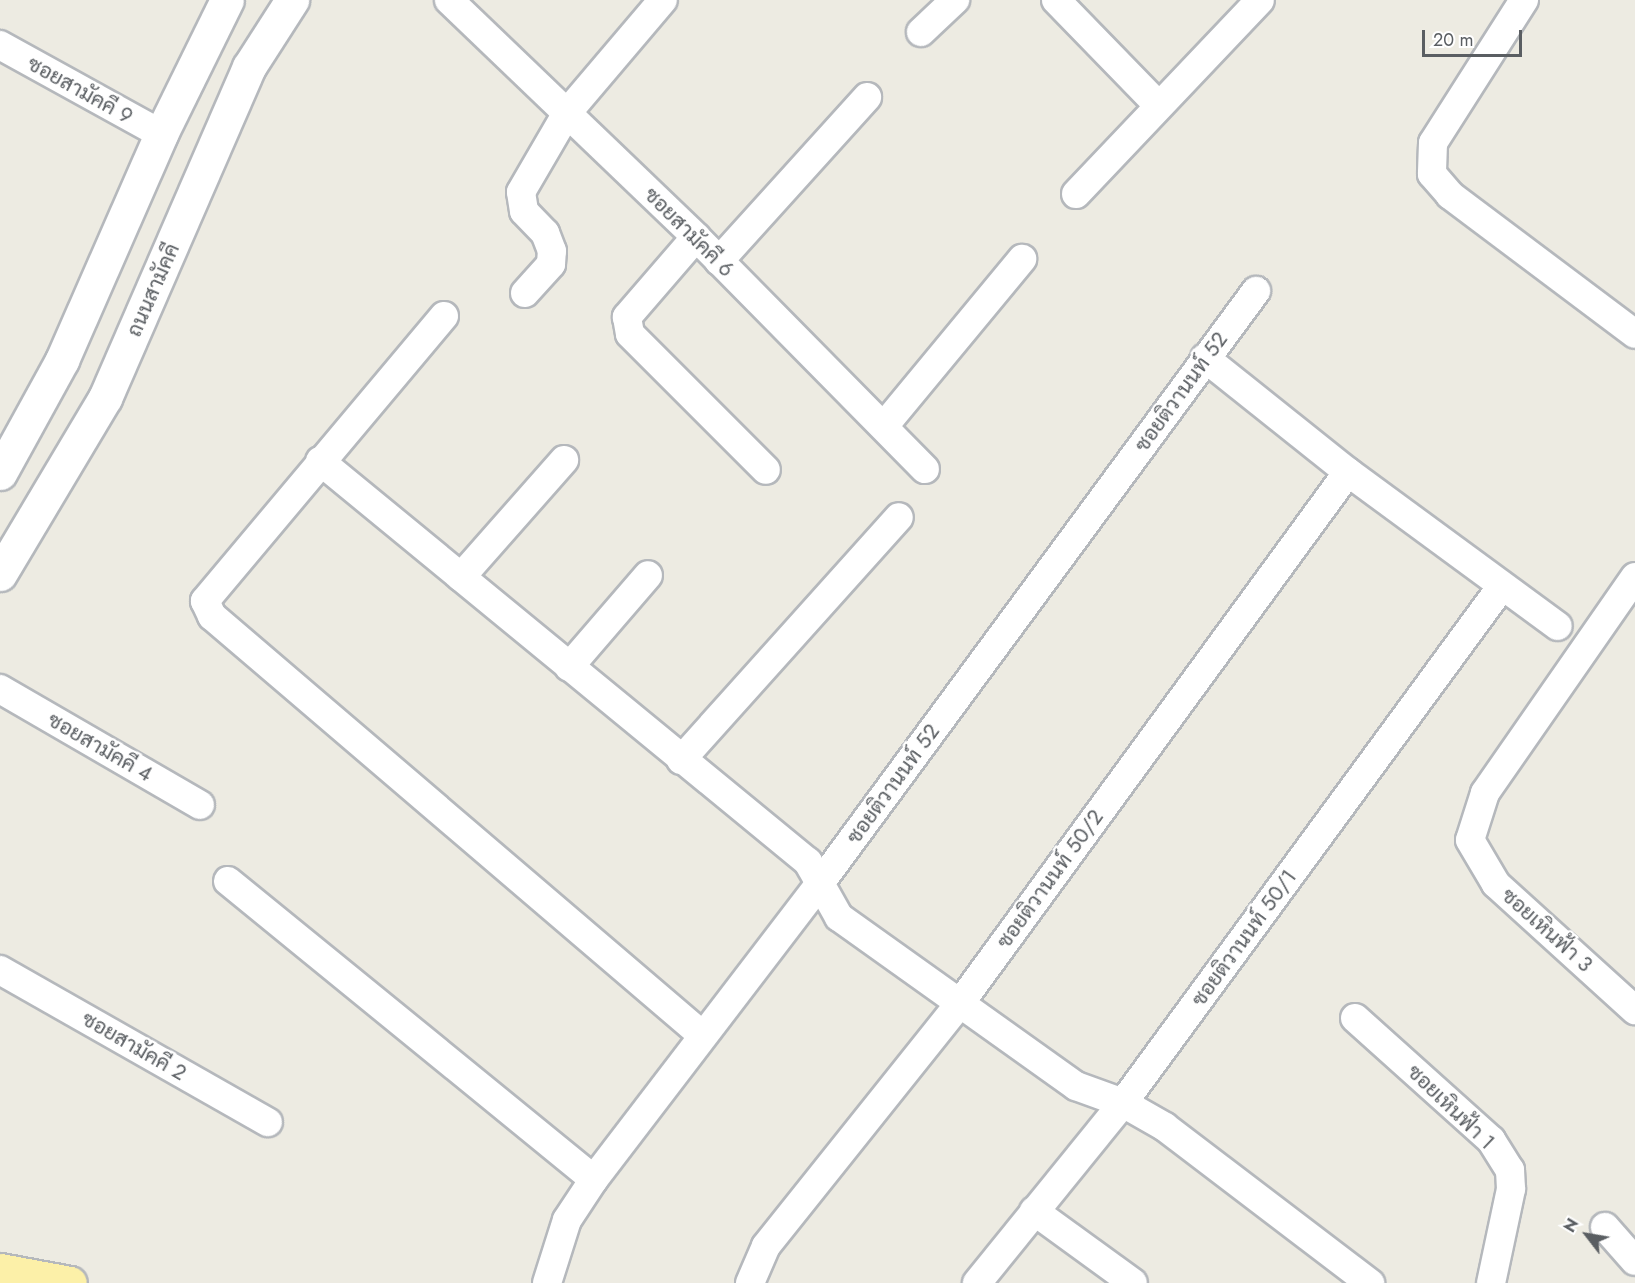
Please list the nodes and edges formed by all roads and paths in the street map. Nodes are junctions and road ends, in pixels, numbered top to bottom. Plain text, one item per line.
1 (227, 0) edge
2 (292, 0) edge
3 (448, 0) edge
4 (663, 0) edge
5 (955, 0) edge
6 (1056, 0) edge
7 (1260, 0) edge
8 (1524, 0) edge
9 (921, 32) dead end
10 (0, 45) edge
11 (867, 97) dead end
12 (1157, 104) junction
13 (567, 113) junction
14 (161, 134) junction
15 (1076, 194) dead end
16 (696, 237) junction
17 (1022, 260) dead end
18 (719, 261) junction
19 (1256, 291) dead end
20 (525, 293) dead end
21 (444, 316) dead end
22 (1635, 334) edge
23 (1205, 358) junction
24 (884, 426) junction
25 (564, 460) dead end
26 (320, 461) junction
27 (925, 469) dead end
28 (766, 470) dead end
29 (1347, 472) junction
30 (0, 473) edge
31 (899, 517) dead end
32 (0, 574) edge
33 (648, 575) dead end
34 (461, 577) junction
35 (1635, 577) edge
36 (1502, 586) junction
37 (1558, 626) dead end
38 (569, 667) junction
39 (0, 689) edge
40 (681, 760) junction
41 (200, 805) dead end
42 (228, 881) dead end
43 (818, 886) junction
44 (0, 970) edge
45 (961, 1002) junction
46 (1635, 1011) edge
47 (1355, 1018) dead end
48 (702, 1035) junction
49 (1123, 1103) junction
50 (268, 1122) dead end
51 (594, 1179) junction
52 (1034, 1211) junction
53 (1605, 1227) dead end
54 (1635, 1261) edge
55 (0, 1270) edge
56 (70, 1283) edge
57 (547, 1283) edge
58 (750, 1283) edge
59 (977, 1283) edge
60 (1133, 1283) edge
61 (1370, 1283) edge
62 (1491, 1283) edge

1 - 14 main road
2 - 32 main road, ถนนสามัคคี
3 - 13 street, ซอยสามัคคี 6
4 - 13 street
5 - 9 street
6 - 12 street
7 - 12 street
8 - 22 street
10 - 14 street, ซอยสามัคคี 9
11 - 18 street
12 - 15 street
13 - 16 street, ซอยสามัคคี 6
13 - 20 street
14 - 30 main road
16 - 18 street, ซอยสามัคคี 6
16 - 28 street
17 - 24 street
18 - 24 street, ซอยสามัคคี 6
19 - 23 street, ซอยติวานนท์ 52
21 - 26 street
23 - 29 street
23 - 43 street, ซอยติวานนท์ 52
24 - 27 street, ซอยสามัคคี 6
25 - 34 street
26 - 34 street
26 - 48 street
29 - 36 street
29 - 45 street, ซอยติวานนท์ 50/2
31 - 40 street
33 - 38 street
34 - 38 street
35 - 46 street, ซอยเหินฟ้า 3
36 - 37 street
36 - 49 street, ซอยติวานนท์ 50/1
38 - 40 street
39 - 41 street, ซอยสามัคคี 4
40 - 43 street
42 - 51 street
43 - 45 street
43 - 48 street, ซอยติวานนท์ 52
44 - 50 street, ซอยสามัคคี 2
45 - 49 street
45 - 58 street, ซอยติวานนท์ 50/2
47 - 62 street, ซอยเหินฟ้า 1
48 - 51 street, ซอยติวานนท์ 52
49 - 52 street, ซอยติวานนท์ 50/1
49 - 61 street
51 - 57 street, ซอยติวานนท์ 52
52 - 59 street, ซอยติวานนท์ 50/1
52 - 60 street
53 - 54 street
55 - 56 main road

